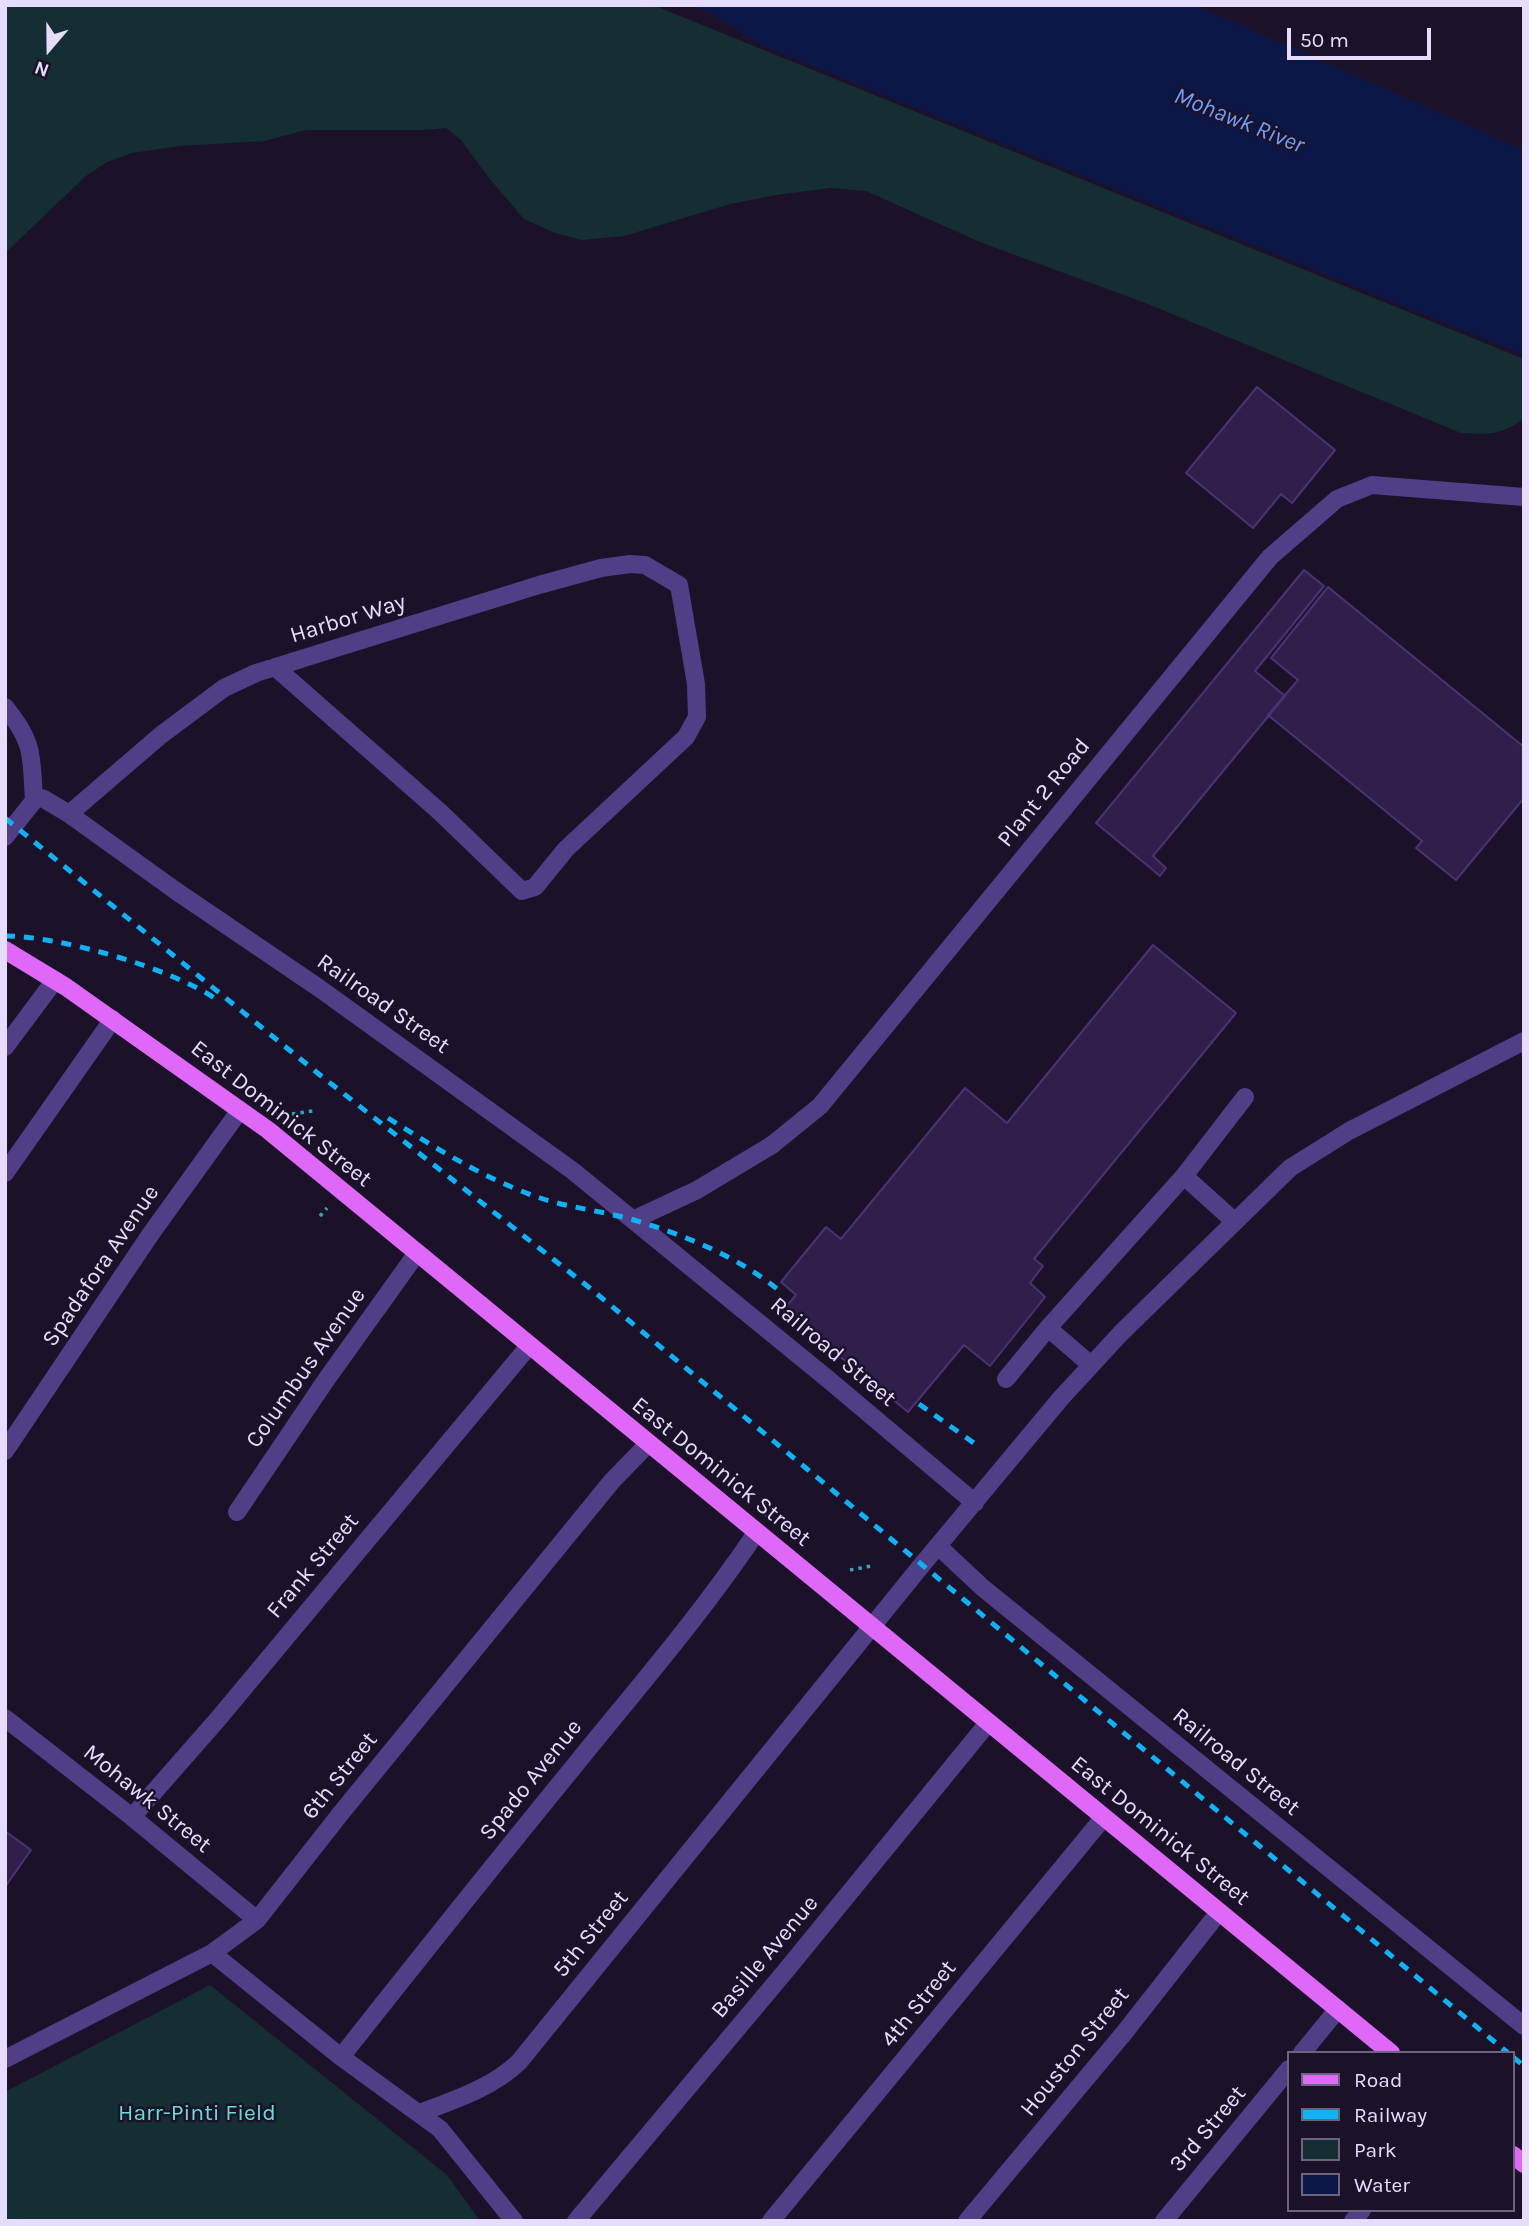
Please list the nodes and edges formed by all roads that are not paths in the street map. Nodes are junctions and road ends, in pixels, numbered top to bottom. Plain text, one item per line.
1 (1524, 497) edge
2 (275, 667) junction
3 (5, 708) edge
4 (34, 800) junction
5 (69, 814) junction
6 (5, 837) edge
7 (5, 950) edge
8 (55, 980) junction
9 (113, 1019) junction
10 (1524, 1041) edge
11 (5, 1047) edge
12 (1245, 1097) dead end
13 (240, 1111) junction
14 (5, 1174) edge
15 (1184, 1176) junction
16 (633, 1220) junction
17 (1234, 1221) junction
18 (417, 1253) junction
19 (1048, 1328) junction
20 (529, 1346) junction
21 (1091, 1365) junction
22 (1006, 1379) dead end
23 (648, 1444) junction
24 (5, 1451) edge
25 (975, 1503) junction
26 (237, 1512) dead end
27 (760, 1525) junction
28 (938, 1546) junction
29 (872, 1627) junction
30 (5, 1718) edge
31 (988, 1723) junction
32 (132, 1817) junction
33 (1104, 1817) junction
34 (1219, 1912) junction
35 (257, 1920) junction
36 (212, 1953) junction
37 (1338, 2009) junction
38 (1524, 2026) edge
39 (1304, 2051) edge
40 (1389, 2051) edge
41 (341, 2057) junction
42 (5, 2059) edge
43 (1288, 2069) edge
44 (420, 2113) junction
45 (514, 2221) edge
46 (576, 2221) edge
47 (771, 2221) edge
48 (967, 2221) edge
49 (1164, 2221) edge

1 - 16 street, Plant 2 Road
2 - 2 street, Harbor Way
2 - 5 street, Harbor Way
3 - 4 street
4 - 5 street, Railroad Street
4 - 6 street
5 - 16 street, Railroad Street
7 - 8 main road, East Dominick Street
8 - 9 main road, East Dominick Street
8 - 11 street
9 - 13 main road, East Dominick Street
9 - 14 street
10 - 17 street
12 - 15 street
13 - 18 main road, East Dominick Street
13 - 24 street, Spadafora Avenue
15 - 17 street
15 - 19 street
16 - 25 street, Railroad Street
17 - 21 street
18 - 20 main road, East Dominick Street
18 - 26 street, Columbus Avenue
19 - 21 street
19 - 22 street
20 - 23 main road, East Dominick Street
20 - 32 street, Frank Street
21 - 25 street
23 - 27 main road, East Dominick Street
23 - 35 street, 6th Street
25 - 28 street
27 - 29 main road, East Dominick Street
27 - 41 street, Spado Avenue
28 - 29 street, 5th Street
28 - 38 street, Railroad Street
29 - 31 main road, East Dominick Street
29 - 44 street, 5th Street
30 - 32 street, Mohawk Street
31 - 33 main road, East Dominick Street
31 - 46 street, Basille Avenue
32 - 35 street, Mohawk Street
33 - 34 main road, East Dominick Street
33 - 47 street, 4th Street
34 - 37 main road, East Dominick Street
34 - 48 street, Houston Street
35 - 36 street, 6th Street
36 - 41 street
36 - 42 street, 6th Street
37 - 39 street
37 - 40 main road, East Dominick Street
41 - 44 street
43 - 49 street, 3rd Street
44 - 45 street

